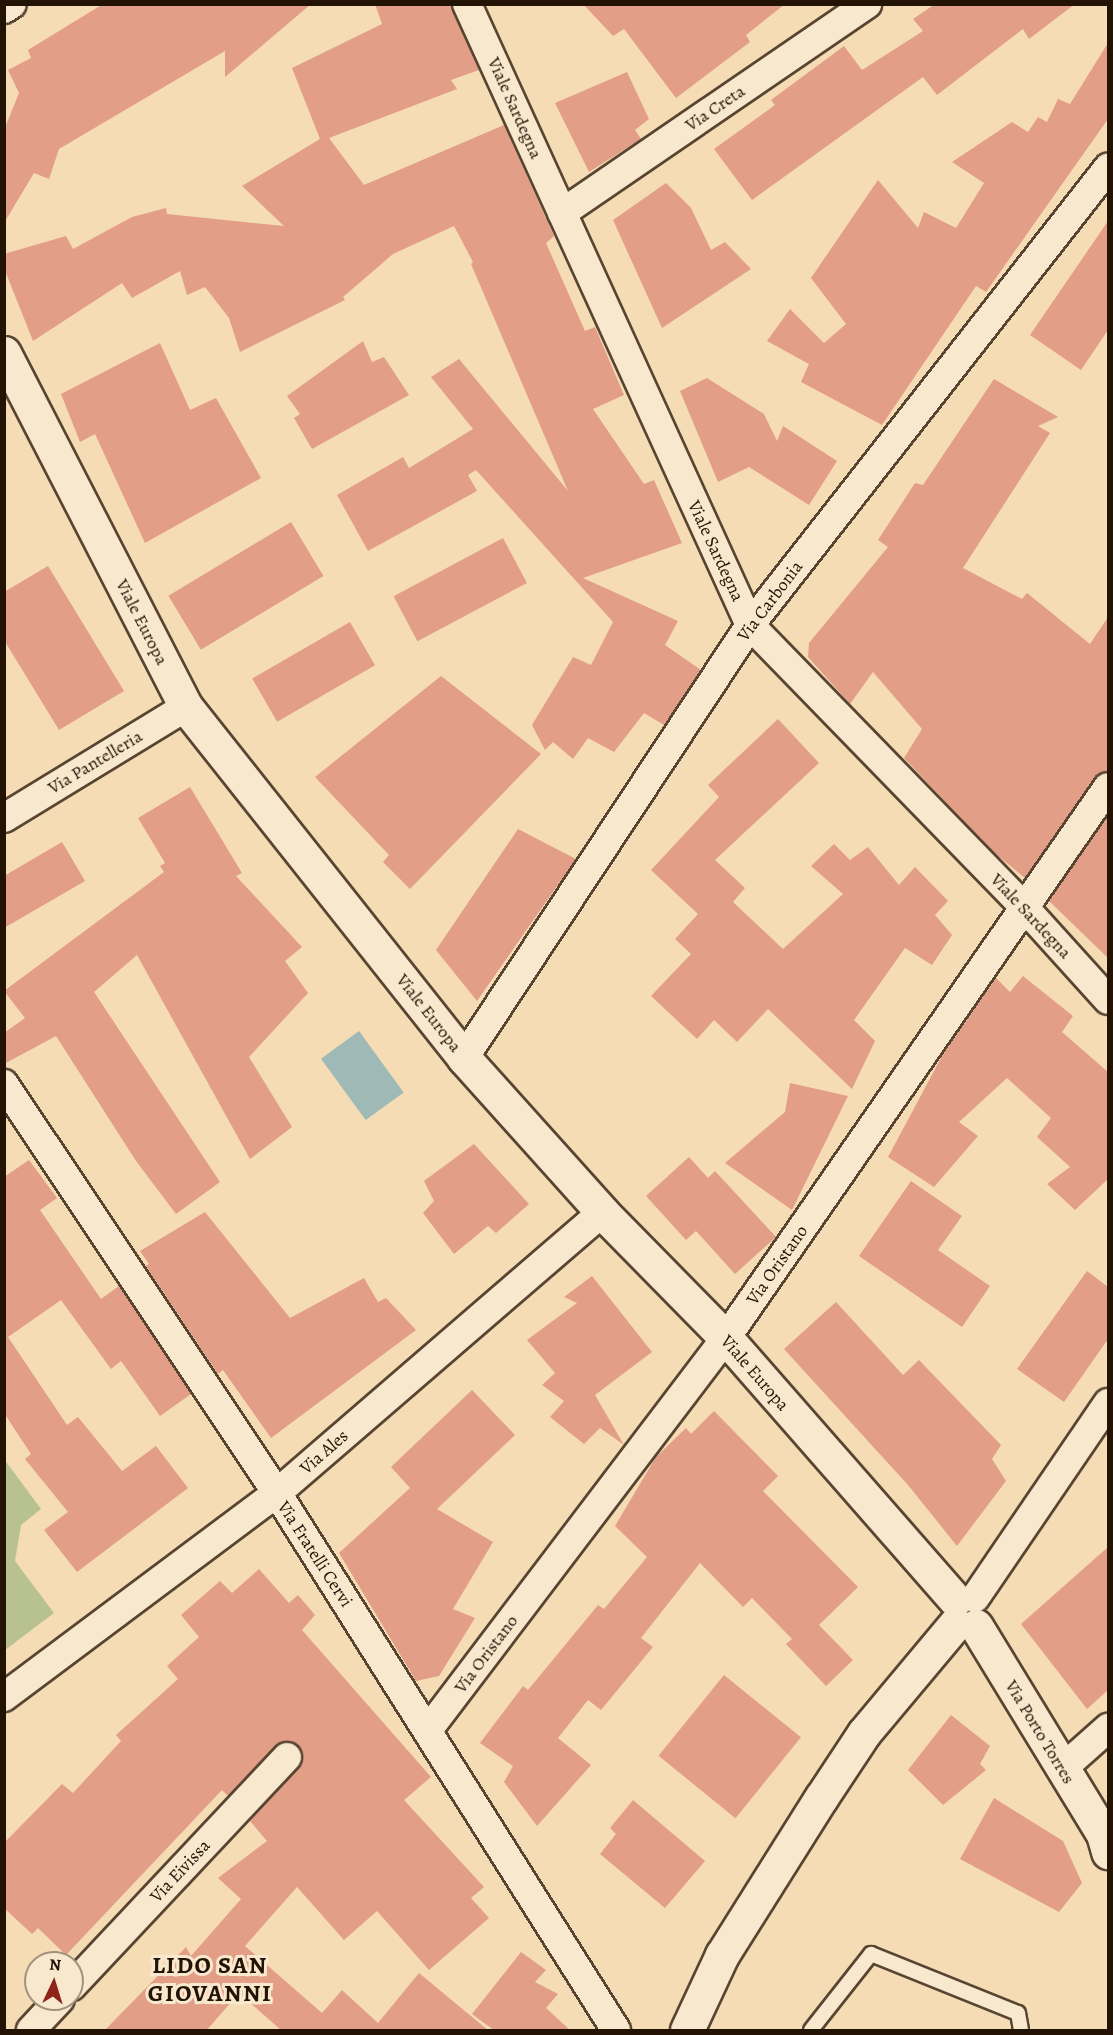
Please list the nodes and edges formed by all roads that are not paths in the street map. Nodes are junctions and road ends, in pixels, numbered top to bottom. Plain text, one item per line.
1 (12, 4) edge
2 (468, 4) edge
3 (867, 4) edge
4 (4, 9) edge
5 (1108, 168) edge
6 (562, 213) junction
7 (4, 353) edge
8 (750, 625) junction
9 (186, 707) junction
10 (1108, 787) edge
11 (4, 818) edge
12 (1024, 906) junction
13 (1108, 1000) edge
14 (464, 1058) junction
15 (4, 1084) edge
16 (13, 1121) edge
17 (602, 1212) junction
18 (726, 1338) junction
19 (1108, 1403) edge
20 (277, 1493) junction
21 (965, 1612) junction
22 (4, 1697) edge
23 (1108, 1728) edge
24 (428, 1730) junction
25 (287, 1757) dead end
26 (1062, 1769) junction
27 (1107, 1840) edge
28 (84, 1973) edge
29 (49, 2011) edge
30 (31, 2031) edge
31 (616, 2031) edge
32 (687, 2031) edge
33 (811, 2031) edge
34 (1021, 2031) edge

1 - 4 street
2 - 6 street, Viale Sardegna
3 - 6 street, Via Creta
5 - 8 street, Via Carbonia
6 - 8 street, Viale Sardegna
7 - 9 street, Viale Europa
8 - 12 street, Viale Sardegna
8 - 14 street, Via Carbonia
9 - 11 street, Via Pantelleria
9 - 14 street, Viale Europa
10 - 12 street, Via Oristano
12 - 13 street, Viale Sardegna
12 - 18 street, Via Oristano
14 - 17 street, Viale Europa
15 - 16 street, Via Fratelli Cervi
16 - 20 street, Via Fratelli Cervi
17 - 18 street, Viale Europa
17 - 20 street, Via Ales
18 - 21 street, Viale Europa
18 - 24 street, Via Oristano
19 - 21 street
20 - 22 street, Via Ales
20 - 24 street, Via Fratelli Cervi
21 - 26 street, Via Porto Torres
21 - 32 street
23 - 26 street
24 - 31 street, Via Fratelli Cervi
25 - 28 street, Via Eivissa
26 - 27 street, Via Porto Torres
29 - 30 street
33 - 34 lane

